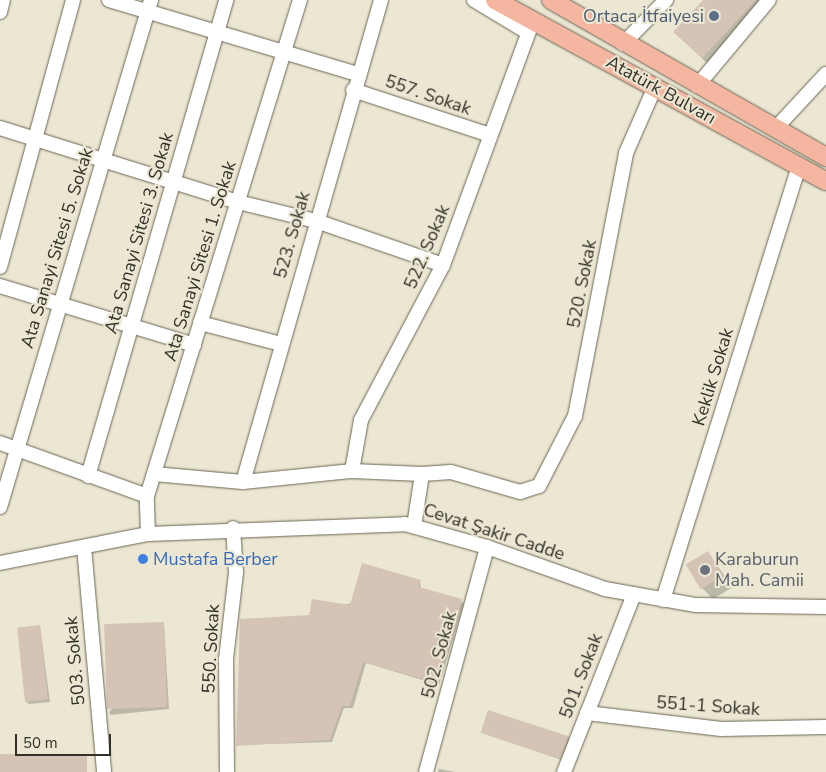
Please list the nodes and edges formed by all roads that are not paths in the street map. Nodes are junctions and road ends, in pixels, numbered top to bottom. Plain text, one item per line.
1 (3, 0) edge
2 (73, 0) edge
3 (109, 0) edge
4 (226, 0) edge
5 (300, 0) edge
6 (380, 0) edge
7 (474, 0) edge
8 (495, 0) edge
9 (551, 0) edge
10 (666, 0) edge
11 (769, 0) edge
12 (149, 5) edge
13 (0, 12) edge
14 (530, 27) junction
15 (216, 31) junction
16 (623, 44) junction
17 (284, 52) junction
18 (358, 74) junction
19 (826, 74) edge
20 (698, 86) junction
21 (655, 87) junction
22 (353, 90) junction
23 (0, 128) edge
24 (775, 129) junction
25 (490, 135) junction
26 (35, 138) junction
27 (826, 157) edge
28 (103, 160) junction
29 (800, 166) junction
30 (826, 181) edge
31 (173, 182) junction
32 (238, 202) junction
33 (316, 220) junction
34 (443, 265) junction
35 (0, 267) edge
36 (0, 286) edge
37 (60, 304) junction
38 (200, 323) junction
39 (131, 326) junction
40 (281, 344) junction
41 (194, 345) junction
42 (0, 442) edge
43 (17, 449) junction
44 (352, 471) junction
45 (154, 474) junction
46 (422, 474) junction
47 (88, 476) junction
48 (243, 482) junction
49 (147, 496) junction
50 (0, 507) edge
51 (414, 526) junction
52 (232, 528) junction
53 (148, 534) junction
54 (84, 547) junction
55 (487, 547) junction
56 (0, 563) edge
57 (634, 594) junction
58 (663, 600) junction
59 (826, 606) edge
60 (587, 713) junction
61 (826, 727) edge
62 (104, 772) edge
63 (226, 772) edge
64 (426, 772) edge
65 (564, 772) edge

1 - 13 street
2 - 26 street
3 - 12 street
4 - 15 street, Ata Sanayi Sitesi 3. Sokak
5 - 17 street, Ata Sanayi Sitesi 1. Sokak
6 - 18 street, 523. Sokak
7 - 14 street
8 - 14 main road, Atatürk Bulvarı
9 - 16 main road, Atatürk Bulvarı
10 - 16 street
11 - 20 street
12 - 15 street
12 - 28 street, Ata Sanayi Sitesi 5. Sokak
14 - 21 main road, Atatürk Bulvarı
14 - 25 street, 522. Sokak
15 - 17 street
15 - 31 street, Ata Sanayi Sitesi 3. Sokak
16 - 20 main road, Atatürk Bulvarı
17 - 18 street
17 - 32 street, Ata Sanayi Sitesi 1. Sokak
18 - 22 street, 523. Sokak
19 - 24 street
20 - 24 main road, Atatürk Bulvarı
21 - 29 main road, Atatürk Bulvarı
21 - 46 street, 520. Sokak
22 - 25 street, 557. Sokak
22 - 33 street, 523. Sokak
23 - 26 street
24 - 27 main road, Atatürk Bulvarı
25 - 34 street, 522. Sokak
26 - 28 street
26 - 35 street
28 - 31 street
28 - 37 street, Ata Sanayi Sitesi 5. Sokak
29 - 30 main road, Atatürk Bulvarı
29 - 58 street, Keklik Sokak
31 - 32 street
31 - 39 street, Ata Sanayi Sitesi 3. Sokak
32 - 33 street
32 - 38 street, Ata Sanayi Sitesi 1. Sokak
33 - 34 street
33 - 40 street, 523. Sokak
34 - 44 street, 522. Sokak
36 - 37 street
37 - 39 street
37 - 43 street, Ata Sanayi Sitesi 5. Sokak
38 - 40 street
38 - 41 street, Ata Sanayi Sitesi 1. Sokak
39 - 41 street
39 - 47 street, Ata Sanayi Sitesi 3. Sokak
40 - 48 street, 523. Sokak
41 - 45 street, Ata Sanayi Sitesi 1. Sokak
42 - 43 street
43 - 47 street
43 - 50 street, Ata Sanayi Sitesi 5. Sokak
44 - 46 street
44 - 48 street
45 - 48 street
45 - 49 street, Ata Sanayi Sitesi 1. Sokak
46 - 51 street
47 - 49 street
49 - 53 street, Ata Sanayi Sitesi 1. Sokak
51 - 52 street, Cevat Şakir Cadde
51 - 55 street, Cevat Şakir Cadde
52 - 53 street, Cevat Şakir Cadde
52 - 63 street, 550. Sokak
53 - 54 street, Cevat Şakir Cadde
54 - 56 street, Cevat Şakir Cadde
54 - 62 street, 503. Sokak
55 - 57 street, Cevat Şakir Cadde
55 - 64 street, 502. Sokak
57 - 58 street, Cevat Şakir Cadde
57 - 60 street, 501. Sokak
58 - 59 street, Cevat Şakir Cadde
60 - 61 street, 551-1 Sokak
60 - 65 street, 501. Sokak

